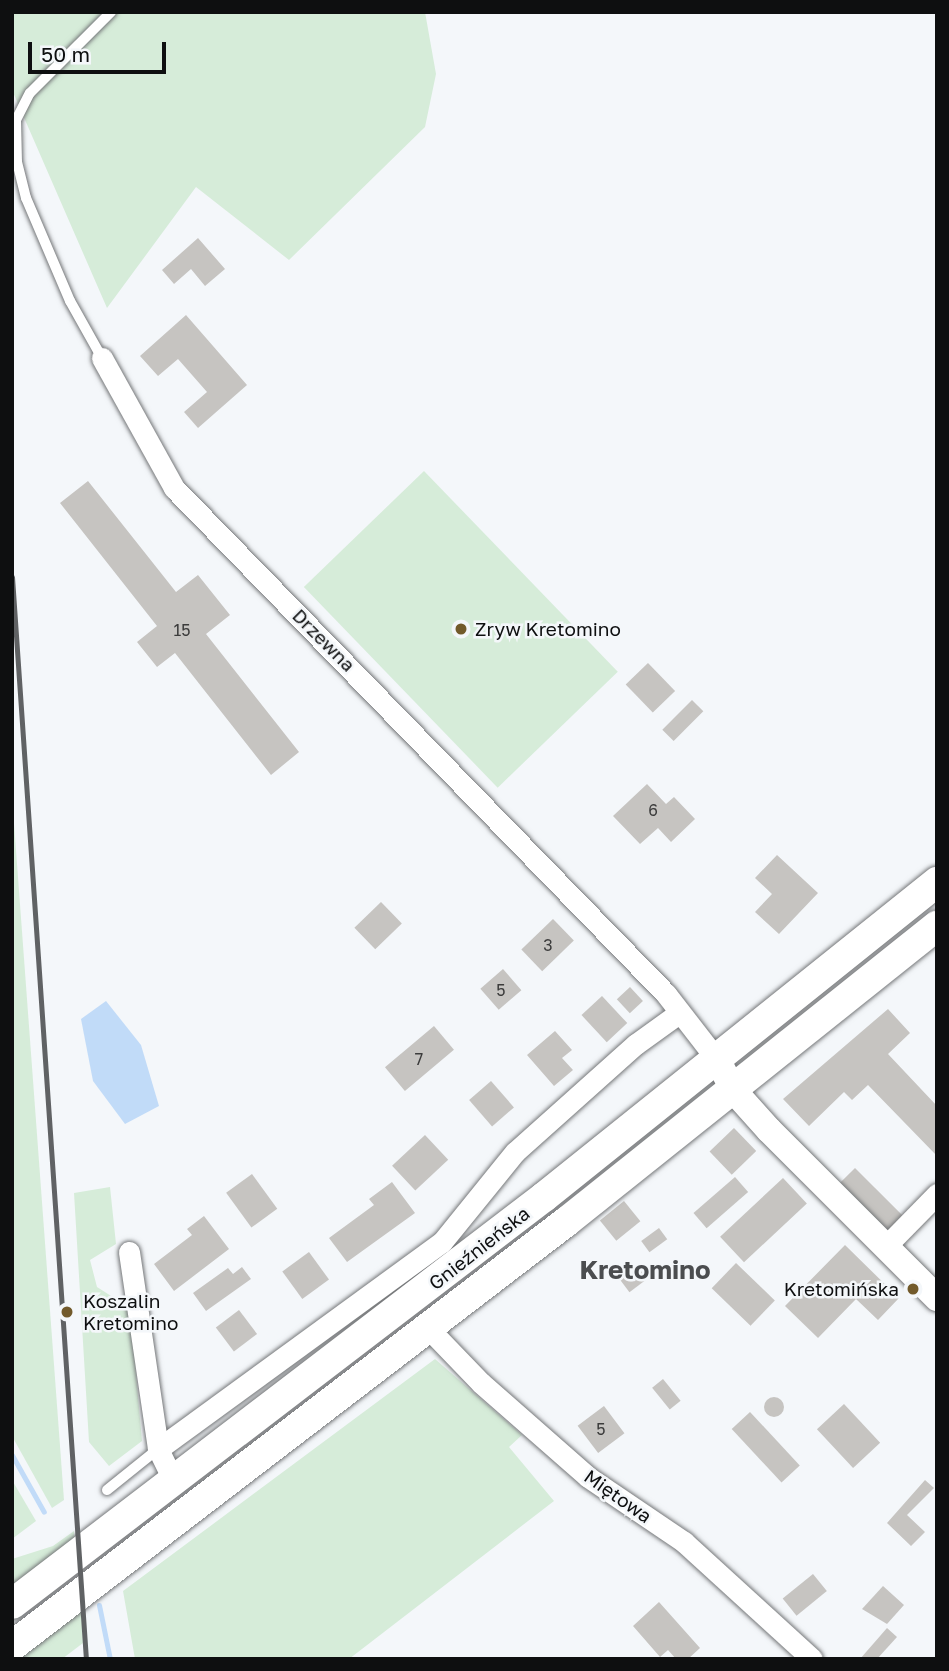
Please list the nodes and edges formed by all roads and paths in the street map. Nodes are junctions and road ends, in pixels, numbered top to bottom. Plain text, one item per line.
1 (111, 12) edge
2 (102, 359) joint
3 (937, 882) edge
4 (937, 926) edge
5 (679, 1013) junction
6 (718, 1061) junction
7 (734, 1091) junction
8 (937, 1194) edge
9 (886, 1246) junction
10 (130, 1252) dead end
11 (937, 1298) edge
12 (429, 1329) junction
13 (158, 1449) junction
14 (174, 1482) junction
15 (107, 1490) dead end
16 (12, 1604) edge
17 (12, 1646) edge
18 (812, 1659) edge

1 - 2 lane, Drzewna
2 - 5 street, Drzewna
3 - 6 main road, Gnieźnieńska
4 - 7 main road, Gnieźnieńska
5 - 6 street, Drzewna
5 - 13 street
6 - 7 street
6 - 14 main road, Gnieźnieńska
7 - 9 street
7 - 12 main road, Gnieźnieńska
8 - 9 street
9 - 11 street
10 - 13 street
12 - 17 main road, Gnieźnieńska
12 - 18 street, Miętowa
13 - 14 street
13 - 15 lane
14 - 16 main road, Gnieźnieńska

